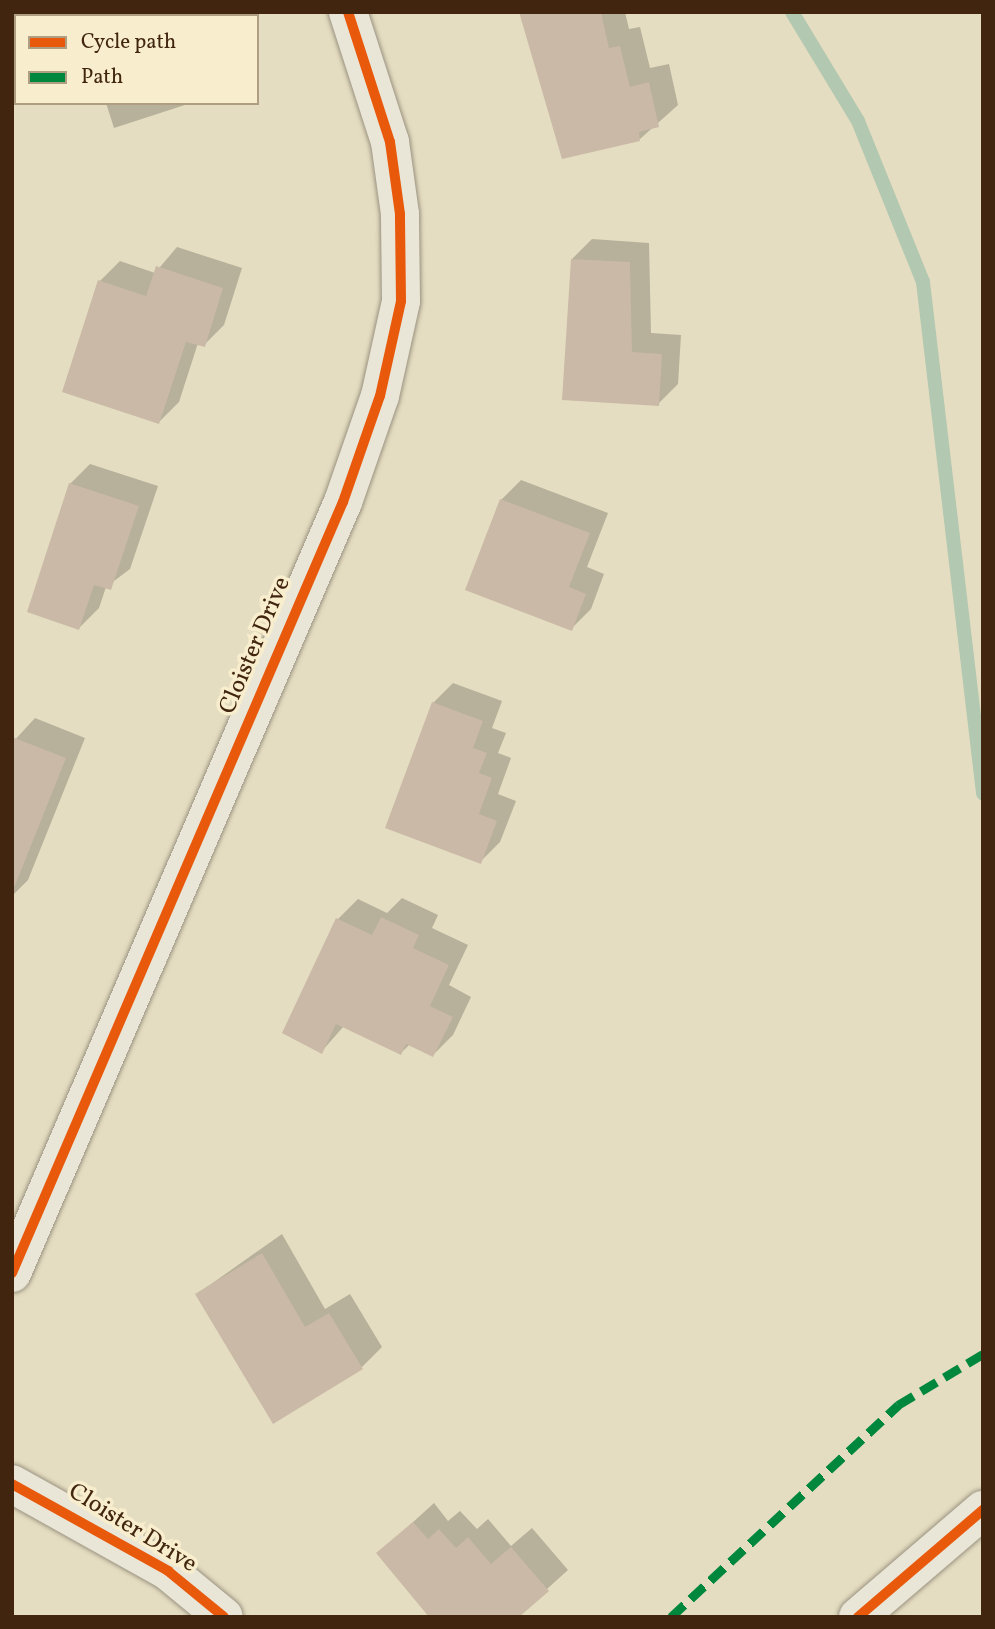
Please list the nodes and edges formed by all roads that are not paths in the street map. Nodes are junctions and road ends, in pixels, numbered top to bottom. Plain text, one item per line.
1 (348, 12) edge
2 (12, 1273) edge
3 (12, 1484) edge
4 (983, 1510) edge
5 (224, 1617) edge
6 (859, 1617) edge

1 - 2 street, Cloister Drive
3 - 5 street, Cloister Drive
4 - 6 street

